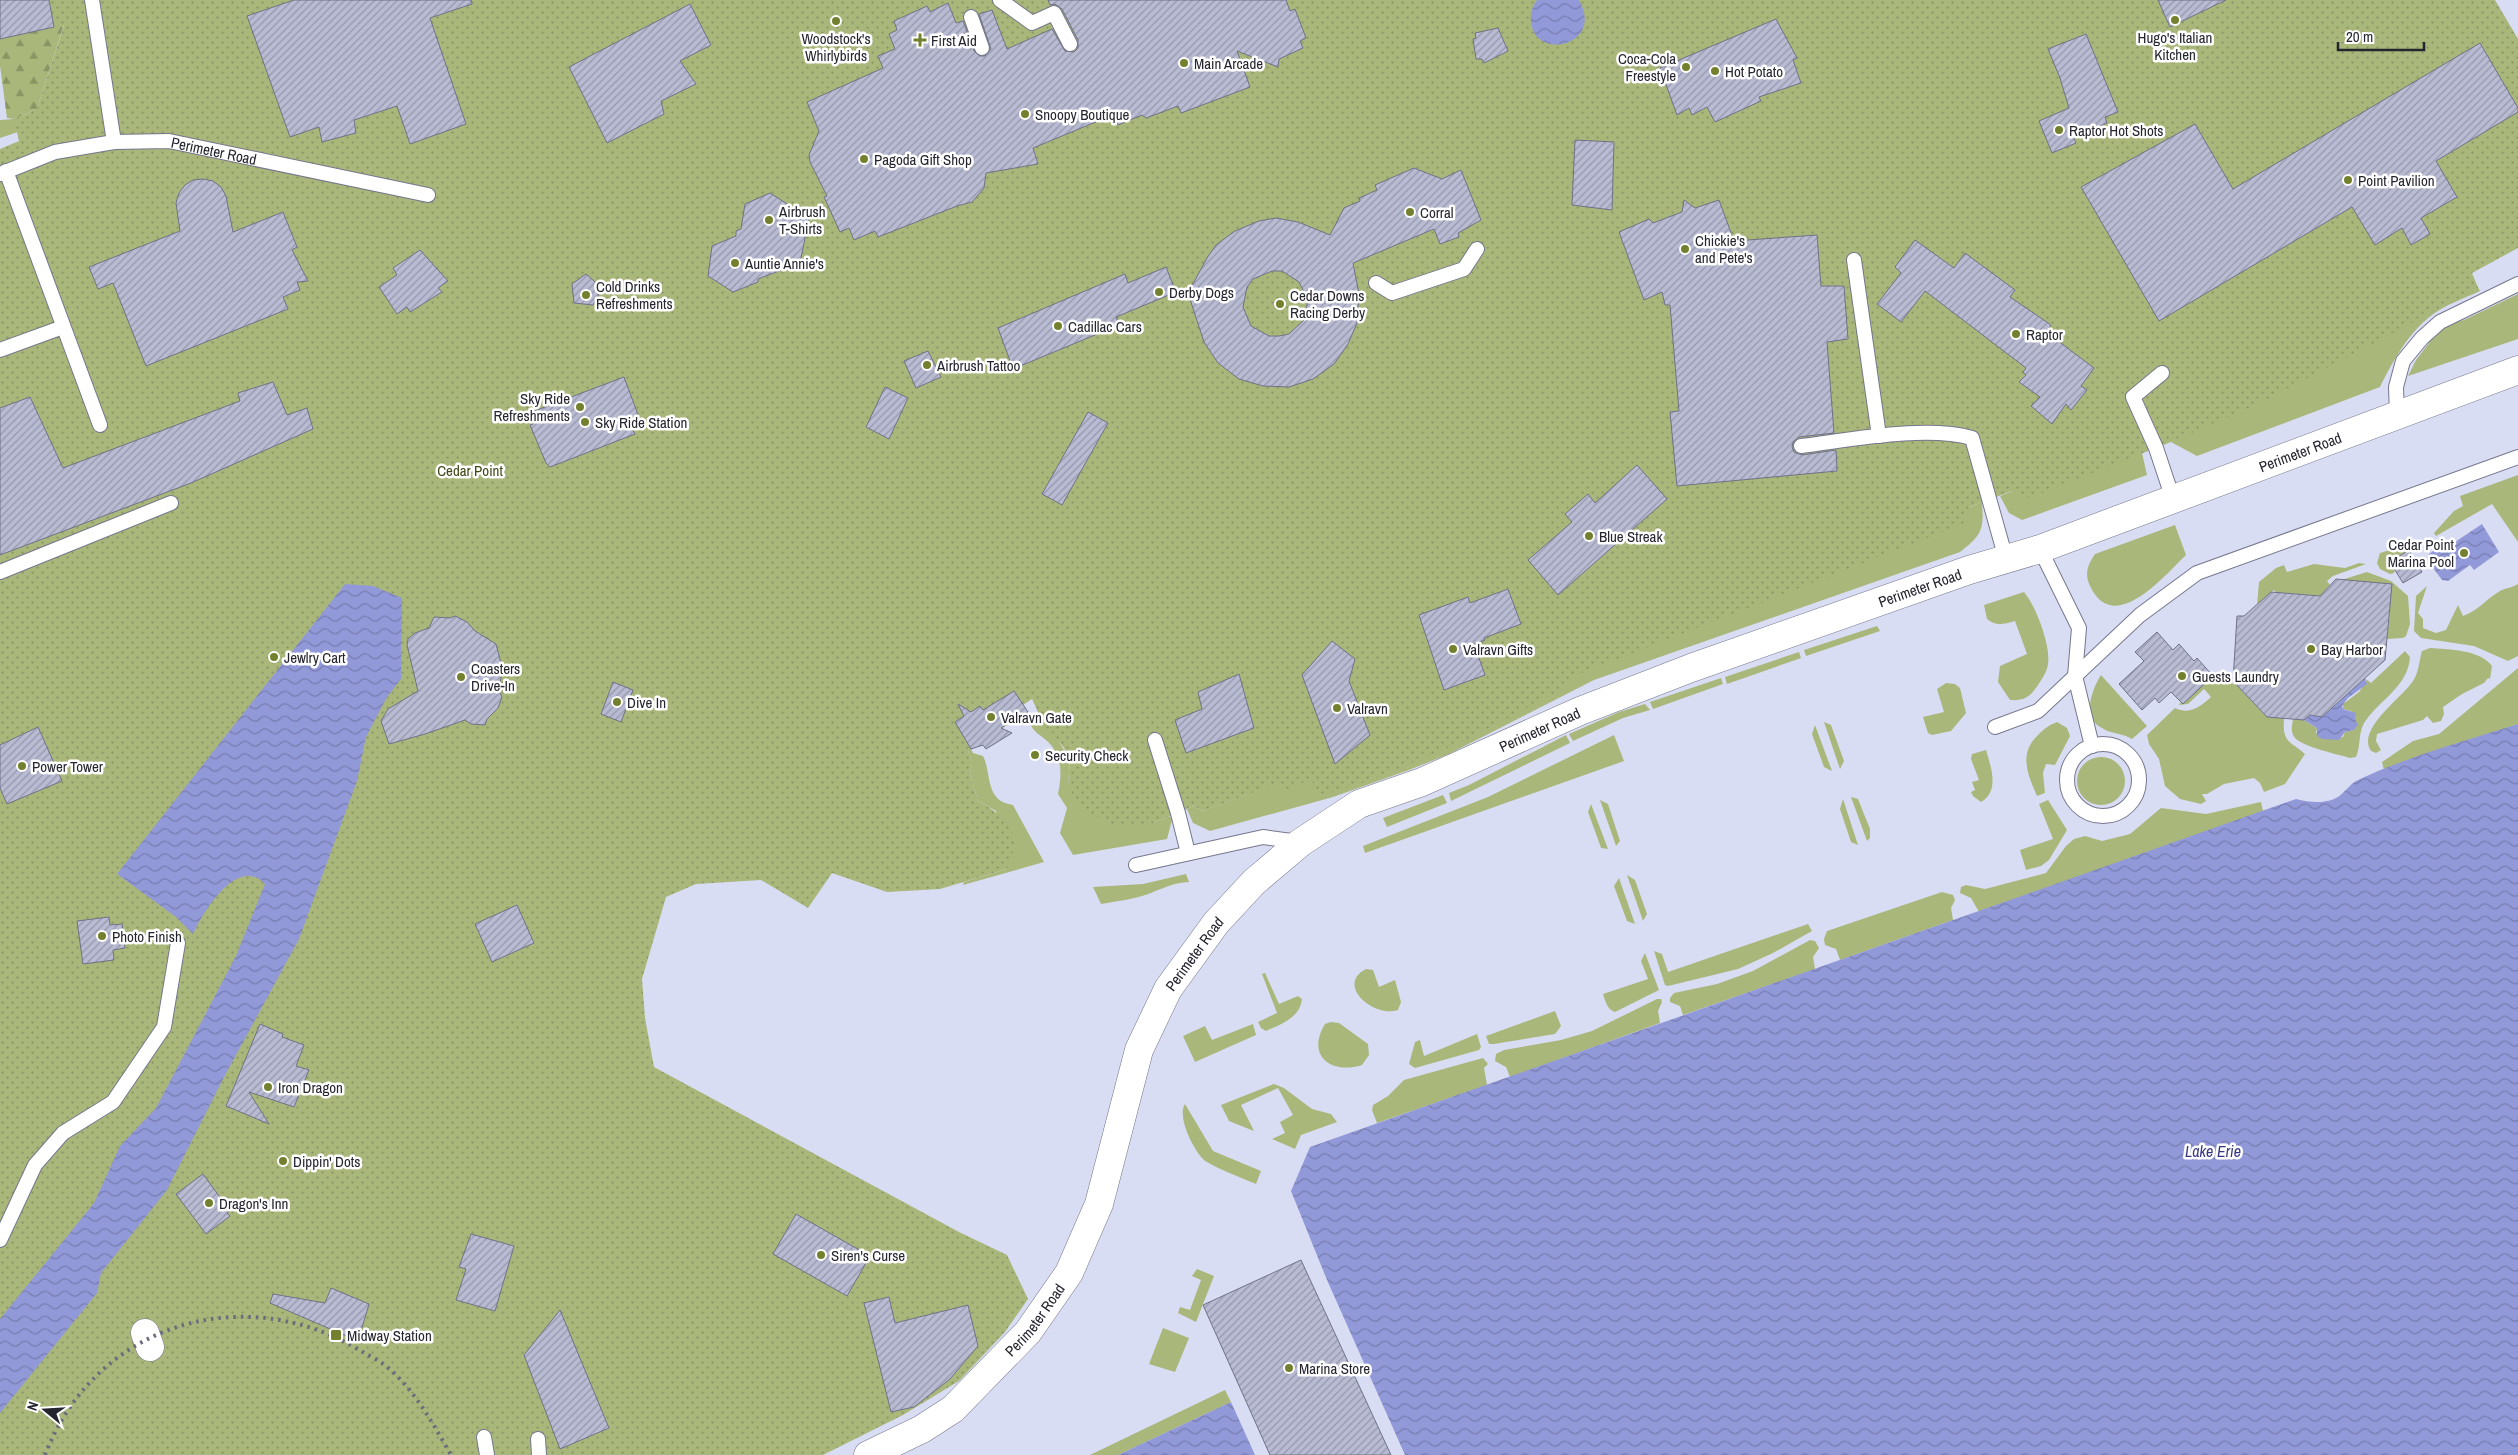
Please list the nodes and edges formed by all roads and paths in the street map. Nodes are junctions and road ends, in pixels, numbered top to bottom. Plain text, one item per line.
1 (92, 0) edge
2 (1000, 0) edge
3 (971, 18) dead end
4 (1070, 44) dead end
5 (982, 48) dead end
6 (114, 142) junction
7 (3, 172) edge
8 (428, 195) dead end
9 (1478, 248) dead end
10 (1854, 260) dead end
11 (1376, 283) dead end
12 (2518, 284) edge
13 (63, 327) junction
14 (0, 350) edge
15 (2518, 370) edge
16 (2162, 372) dead end
17 (2397, 416) junction
18 (100, 425) dead end
19 (1879, 436) junction
20 (1801, 446) dead end
21 (2518, 457) edge
22 (2173, 499) junction
23 (171, 503) dead end
24 (2040, 548) junction
25 (2006, 559) junction
26 (0, 572) edge
27 (2075, 676) junction
28 (1995, 727) dead end
29 (1155, 740) dead end
30 (2092, 746) junction
31 (1300, 842) junction
32 (1188, 853) junction
33 (1136, 865) dead end
34 (178, 943) dead end
35 (0, 1240) edge
36 (484, 1437) dead end
37 (538, 1439) dead end
38 (487, 1455) edge
39 (539, 1455) edge
40 (868, 1455) edge

1 - 6 lane
2 - 4 lane
3 - 5 lane
6 - 7 lane, Perimeter Road
6 - 8 lane, Perimeter Road
7 - 13 lane
9 - 11 lane
10 - 19 lane
12 - 17 lane
13 - 14 lane
13 - 18 lane
15 - 17 street, Perimeter Road
16 - 22 lane
17 - 22 street, Perimeter Road
19 - 20 lane
19 - 25 lane
21 - 27 lane
22 - 24 street, Perimeter Road
23 - 26 lane
24 - 25 street, Perimeter Road
24 - 27 lane
25 - 31 street, Perimeter Road
27 - 28 lane
27 - 30 lane
29 - 32 lane
30 - 30 lane
31 - 32 lane
31 - 40 street, Perimeter Road
32 - 33 lane
34 - 35 lane
36 - 38 lane
37 - 39 lane

